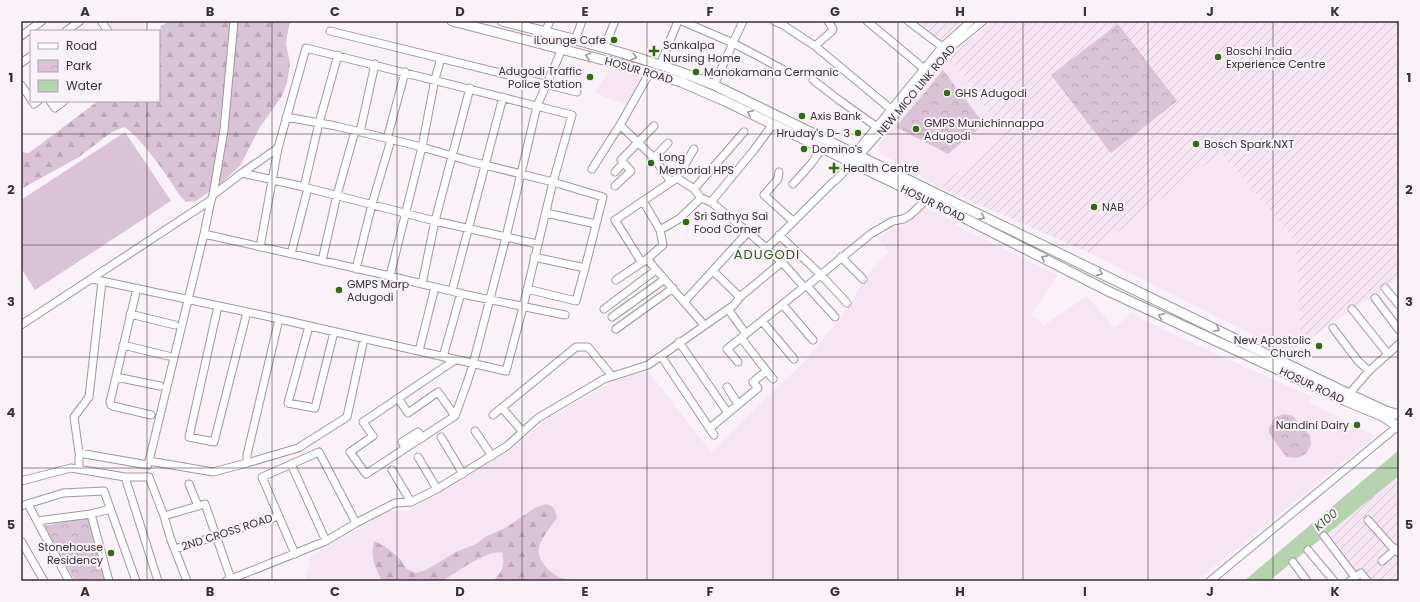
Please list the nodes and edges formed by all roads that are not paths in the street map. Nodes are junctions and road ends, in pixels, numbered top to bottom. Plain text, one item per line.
1 (42, 21) edge
2 (80, 21) edge
3 (101, 21) edge
4 (234, 21) edge
5 (452, 21) edge
6 (502, 21) edge
7 (550, 21) edge
8 (582, 21) edge
9 (615, 21) edge
10 (678, 21) edge
11 (682, 21) edge
12 (744, 21) edge
13 (774, 21) edge
14 (828, 21) edge
15 (867, 21) edge
16 (908, 21) edge
17 (971, 21) edge
18 (982, 21) edge
19 (67, 30) edge
20 (106, 30) edge
21 (330, 31) dead end
22 (545, 32) junction
23 (21, 36) edge
24 (565, 37) junction
25 (575, 40) junction
26 (733, 43) junction
27 (815, 46) junction
28 (604, 48) junction
29 (561, 49) junction
30 (944, 49) junction
31 (338, 55) junction
32 (30, 57) edge
33 (441, 58) junction
34 (21, 63) edge
35 (375, 64) junction
36 (660, 65) junction
37 (784, 70) dead end
38 (927, 71) junction
39 (405, 72) junction
40 (650, 72) junction
41 (435, 79) junction
42 (813, 80) dead end
43 (547, 85) junction
44 (714, 86) junction
45 (470, 88) junction
46 (577, 92) dead end
47 (503, 97) junction
48 (51, 102) edge
49 (63, 102) edge
50 (537, 106) junction
51 (892, 110) junction
52 (286, 117) junction
53 (319, 123) junction
54 (773, 124) junction
55 (620, 125) junction
56 (654, 126) dead end
57 (877, 126) junction
58 (357, 131) junction
59 (744, 132) dead end
60 (389, 139) junction
61 (638, 143) junction
62 (668, 143) dead end
63 (422, 147) junction
64 (278, 148) junction
65 (822, 148) junction
66 (694, 149) dead end
67 (451, 156) junction
68 (654, 158) junction
69 (854, 158) junction
70 (624, 162) junction
71 (484, 165) junction
72 (592, 169) dead end
73 (615, 172) dead end
74 (779, 172) dead end
75 (242, 173) junction
76 (520, 174) junction
77 (272, 179) junction
78 (674, 180) junction
79 (553, 182) junction
80 (793, 184) dead end
81 (615, 186) dead end
82 (306, 187) junction
83 (694, 189) junction
84 (337, 195) junction
85 (212, 197) junction
86 (701, 198) junction
87 (925, 198) junction
88 (643, 201) junction
89 (711, 202) junction
90 (372, 204) junction
91 (405, 212) junction
92 (546, 213) junction
93 (435, 221) junction
94 (793, 221) junction
95 (596, 224) junction
96 (468, 228) junction
97 (660, 230) junction
98 (748, 232) junction
99 (204, 234) junction
100 (779, 235) junction
101 (506, 237) junction
102 (537, 244) junction
103 (260, 247) junction
104 (766, 249) junction
105 (292, 254) junction
106 (534, 257) junction
107 (841, 257) junction
108 (322, 261) junction
109 (644, 261) junction
110 (782, 262) junction
111 (585, 268) junction
112 (356, 269) junction
113 (656, 270) junction
114 (713, 271) junction
115 (821, 275) junction
116 (390, 276) junction
117 (92, 279) junction
118 (664, 279) junction
119 (863, 279) dead end
120 (616, 280) dead end
121 (102, 281) junction
122 (422, 284) junction
123 (435, 287) junction
124 (806, 287) junction
125 (136, 288) junction
126 (672, 288) junction
127 (1385, 288) dead end
128 (527, 289) junction
129 (452, 291) junction
130 (460, 294) junction
131 (740, 297) junction
132 (1374, 298) dead end
133 (188, 300) junction
134 (489, 300) junction
135 (684, 302) junction
136 (847, 303) dead end
137 (783, 305) junction
138 (1399, 305) edge
139 (218, 306) junction
140 (523, 308) junction
141 (604, 308) dead end
142 (728, 309) junction
143 (1352, 309) dead end
144 (248, 312) junction
145 (130, 314) junction
146 (565, 315) dead end
147 (612, 317) dead end
148 (835, 317) dead end
149 (279, 319) junction
150 (762, 321) junction
151 (21, 325) edge
152 (175, 325) dead end
153 (704, 325) junction
154 (309, 326) junction
155 (1333, 328) dead end
156 (616, 329) dead end
157 (1399, 330) edge
158 (334, 332) junction
159 (744, 336) junction
160 (364, 339) junction
161 (813, 340) dead end
162 (679, 342) junction
163 (1399, 344) edge
164 (123, 345) junction
165 (419, 351) junction
166 (1388, 354) junction
167 (168, 356) dead end
168 (661, 356) junction
169 (443, 357) junction
170 (794, 359) dead end
171 (455, 360) junction
172 (738, 362) dead end
173 (473, 364) junction
174 (766, 370) junction
175 (1369, 372) junction
176 (612, 376) junction
177 (116, 378) junction
178 (773, 379) dead end
179 (160, 386) dead end
180 (727, 387) dead end
181 (1349, 394) junction
182 (398, 398) junction
183 (738, 404) junction
184 (502, 408) junction
185 (728, 413) junction
186 (151, 415) dead end
187 (493, 415) dead end
188 (1399, 415) edge
189 (455, 416) junction
190 (1399, 427) edge
191 (710, 428) junction
192 (475, 431) dead end
193 (523, 432) junction
194 (714, 435) dead end
195 (441, 437) dead end
196 (492, 456) junction
197 (418, 457) dead end
198 (79, 458) dead end
199 (149, 461) junction
200 (247, 463) junction
201 (291, 464) junction
202 (79, 469) junction
203 (392, 470) dead end
204 (463, 474) junction
205 (125, 477) junction
206 (21, 481) edge
207 (189, 484) dead end
208 (437, 489) junction
209 (411, 502) junction
210 (24, 505) edge
211 (198, 506) junction
212 (110, 509) junction
213 (91, 514) junction
214 (164, 516) junction
215 (279, 516) junction
216 (1368, 520) dead end
217 (37, 521) junction
218 (356, 523) junction
219 (217, 534) junction
220 (1324, 536) dead end
221 (21, 541) edge
222 (326, 541) junction
223 (175, 549) junction
224 (1308, 550) dead end
225 (1397, 551) edge
226 (295, 554) junction
227 (1382, 561) dead end
228 (1293, 562) dead end
229 (246, 573) junction
230 (1355, 577) edge
231 (229, 580) edge
232 (44, 581) edge
233 (70, 581) edge
234 (109, 581) edge
235 (136, 581) edge
236 (158, 581) edge
237 (187, 581) edge
238 (250, 581) edge
239 (1210, 581) edge
240 (1307, 581) edge
241 (1334, 581) edge
242 (1367, 581) edge

1 - 23 street
2 - 19 street
3 - 20 street
4 - 85 street
5 - 29 main road, HOSUR ROAD
6 - 22 main road, HOSUR ROAD
7 - 22 street
8 - 25 street
9 - 28 street
10 - 36 street
11 - 26 street
12 - 26 street
13 - 27 street
14 - 27 street
15 - 38 street
16 - 30 street
17 - 30 street, NEW MICO LINK ROAD
18 - 30 street, NEW MICO LINK ROAD
21 - 33 street
22 - 24 main road, HOSUR ROAD
24 - 25 main road, HOSUR ROAD
24 - 29 street
25 - 28 main road, HOSUR ROAD
26 - 37 street
26 - 44 street
27 - 51 street
28 -> 36 main road, HOSUR ROAD
40 -> 29 main road, HOSUR ROAD
29 - 43 street
30 - 38 street, NEW MICO LINK ROAD
31 - 35 street
31 - 52 street
31 - 53 street
32 - 34 street
33 - 41 street
33 - 43 street
35 - 39 street
35 - 58 street
36 - 44 main road, HOSUR ROAD
38 - 51 street, NEW MICO LINK ROAD
38 - 69 street, NEW MICO LINK ROAD
39 - 41 street
39 - 60 street
54 -> 40 main road, HOSUR ROAD
40 - 55 street
41 - 45 street
41 - 63 street
42 - 57 street
43 - 46 street
43 - 50 street
44 - 69 main road, HOSUR ROAD
45 - 47 street
45 - 67 street
47 - 50 street
47 - 71 street
48 - 49 street
50 - 76 street
50 - 79 street
51 - 57 street, NEW MICO LINK ROAD
52 - 53 street
52 - 64 street
53 - 58 street
53 - 82 street
54 - 65 main road, HOSUR ROAD
54 - 89 street
55 - 61 street
55 - 72 street
56 - 61 street
57 - 69 street, NEW MICO LINK ROAD
58 - 60 street
58 - 84 street
59 - 83 street
60 - 63 street
60 - 90 street
61 - 68 street
61 - 70 street
62 - 68 street
63 - 67 street
63 - 91 street
64 - 75 street
64 - 77 street
65 - 69 main road, HOSUR ROAD
65 - 80 street
66 - 78 street
67 - 71 street
67 - 93 street
68 - 78 street
69 - 87 main road, HOSUR ROAD
69 - 94 street
69 -> 181 main road, HOSUR ROAD
70 - 73 street
70 - 81 street
71 - 76 street
71 - 96 street
74 - 94 street
75 - 77 street
75 - 85 street
76 - 79 street
76 - 101 street
77 - 82 street
77 - 103 street
78 - 83 street
78 - 88 street
79 - 92 street
79 - 95 street
82 - 84 street
82 - 105 street
83 - 86 street
84 - 90 street
84 - 108 street
85 - 99 street
85 - 117 street
86 - 89 street
86 - 97 street
87 - 107 street
190 -> 87 main road, HOSUR ROAD
88 - 97 street
88 - 109 street
89 - 98 street
90 - 91 street
90 - 112 street
91 - 93 street
91 - 116 street
92 - 95 street
92 - 102 street
93 - 96 street
93 - 122 street
94 - 100 street
95 - 111 street
96 - 101 street
96 - 129 street
97 - 109 street
98 - 104 street
98 - 114 street
99 - 103 street
99 - 133 street
100 - 104 street
100 - 115 street
101 - 102 street
101 - 134 street
102 - 106 street
103 - 105 street
104 - 110 street
105 - 108 street
106 - 111 street
106 - 128 street
107 - 115 street
107 - 119 street
108 - 112 street
109 - 113 street
109 - 120 street
110 - 124 street
110 - 131 street
111 - 128 street
112 - 116 street
113 - 118 street
113 - 141 street
114 - 131 street
114 - 135 street
115 - 124 street
115 - 136 street
116 - 122 street
117 - 121 street
117 - 151 street
118 - 126 street
118 - 147 street
121 - 125 street
121 - 199 street
122 - 123 street
123 - 129 street
123 - 165 street
124 - 137 street
124 - 148 street
125 - 133 street
125 - 145 street
126 - 135 street
126 - 156 street
127 - 138 street
128 - 140 street
129 - 130 street
130 - 134 street
130 - 169 street
131 - 142 street
132 - 157 street
133 - 139 street
133 - 199 street
134 - 140 street
134 - 173 street
135 - 153 street
137 - 150 street
137 - 161 street
139 - 144 street
139 - 144 street
140 - 146 street
140 - 173 street
142 - 153 street
142 - 159 street
143 - 166 street
144 - 149 street
145 - 152 street
145 - 164 street
149 - 154 street
149 - 200 street
150 - 159 street
150 - 170 street
153 - 162 street
154 - 158 street
154 - 158 street
155 - 175 street
158 - 160 street
159 - 172 street
159 - 174 street
160 - 165 street
160 - 200 street
162 - 168 street
162 - 185 street
163 - 166 street
164 - 167 street
164 - 177 street
165 - 169 street
166 - 175 street
168 - 176 street
168 - 191 street
169 - 171 street
171 - 173 street
171 - 182 street
173 - 189 street
174 - 178 street
174 - 183 street
175 - 181 street
176 - 184 street
176 - 193 street
177 - 179 street
177 - 186 street
180 - 183 street
181 - 188 main road, HOSUR ROAD
182 - 189 street
182 - 189 street
183 - 185 street
184 - 187 street
184 - 193 street
185 - 191 street
190 - 239 street
191 - 194 street
192 - 196 street
193 - 196 street
195 - 204 street
196 - 204 street
197 - 208 street
198 - 202 street
199 - 200 street
201 - 215 street
201 - 218 street
201 - 222 street
202 - 205 street
202 - 206 street
203 - 209 street
204 - 208 street
205 - 214 street
205 - 236 street
207 - 211 street
208 - 209 street
209 - 218 street
210 - 212 street
210 - 217 street
211 - 214 street
211 - 219 street
212 - 213 street
212 - 235 street
213 - 217 street
213 - 234 street
214 - 223 street
215 - 219 street, 2ND CROSS ROAD
215 - 226 street
216 - 225 street
217 - 233 street
218 - 222 street
219 - 223 street, 2ND CROSS ROAD
219 - 231 street
220 - 230 street
221 - 232 street
222 - 226 street
223 - 237 street
224 - 241 street
225 - 227 street
226 - 229 street
228 - 240 street
229 - 231 street
229 - 238 street
230 - 242 street

